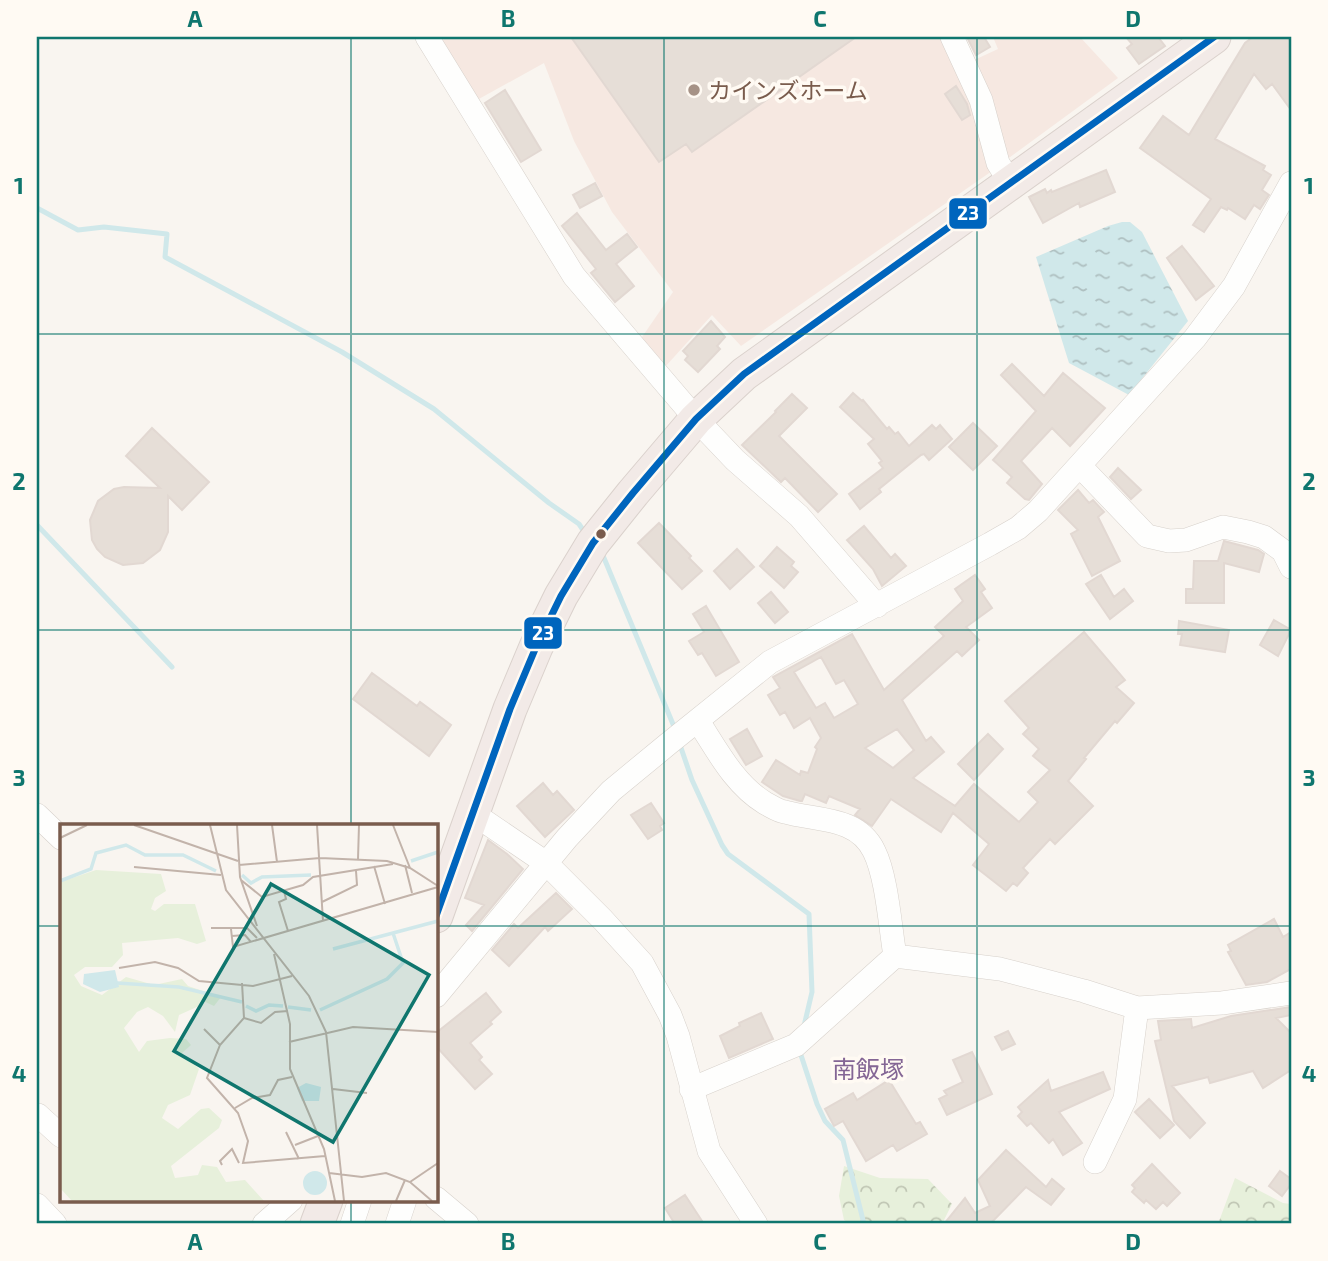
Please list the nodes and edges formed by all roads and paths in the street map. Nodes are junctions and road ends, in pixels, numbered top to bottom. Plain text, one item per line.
1 (427, 37) edge
2 (952, 37) edge
3 (1214, 37) edge
4 (1291, 183) edge
5 (1011, 184) junction
6 (696, 419) junction
7 (1080, 466) junction
8 (1291, 567) edge
9 (877, 606) junction
10 (698, 721) junction
11 (474, 814) junction
12 (38, 821) edge
13 (60, 837) edge
14 (546, 863) junction
15 (438, 911) edge
16 (895, 956) junction
17 (1291, 993) edge
18 (438, 994) edge
19 (1137, 1008) junction
20 (691, 1088) junction
21 (37, 1117) edge
22 (60, 1135) edge
23 (1095, 1162) dead end
24 (438, 1200) edge
25 (289, 1202) edge
26 (325, 1202) edge
27 (359, 1202) edge
28 (404, 1202) edge
29 (37, 1205) edge
30 (55, 1224) edge
31 (264, 1224) edge
32 (317, 1224) edge
33 (352, 1224) edge
34 (397, 1224) edge
35 (467, 1224) edge
36 (756, 1224) edge

1 - 6 street
2 - 5 street
3 - 5 highway
4 - 7 street
5 - 6 highway
6 - 9 street
6 - 11 highway
7 - 8 street
7 - 9 street
9 - 10 street
10 - 14 street
10 - 16 street
11 - 14 street
11 - 15 highway
12 - 13 street
14 - 18 street
14 - 20 street
16 - 19 street
16 - 20 street
17 - 19 street
19 - 23 street
20 - 36 street
21 - 22 street
24 - 35 street
25 - 31 street
26 - 32 highway
27 - 33 street
28 - 34 street
29 - 30 street

